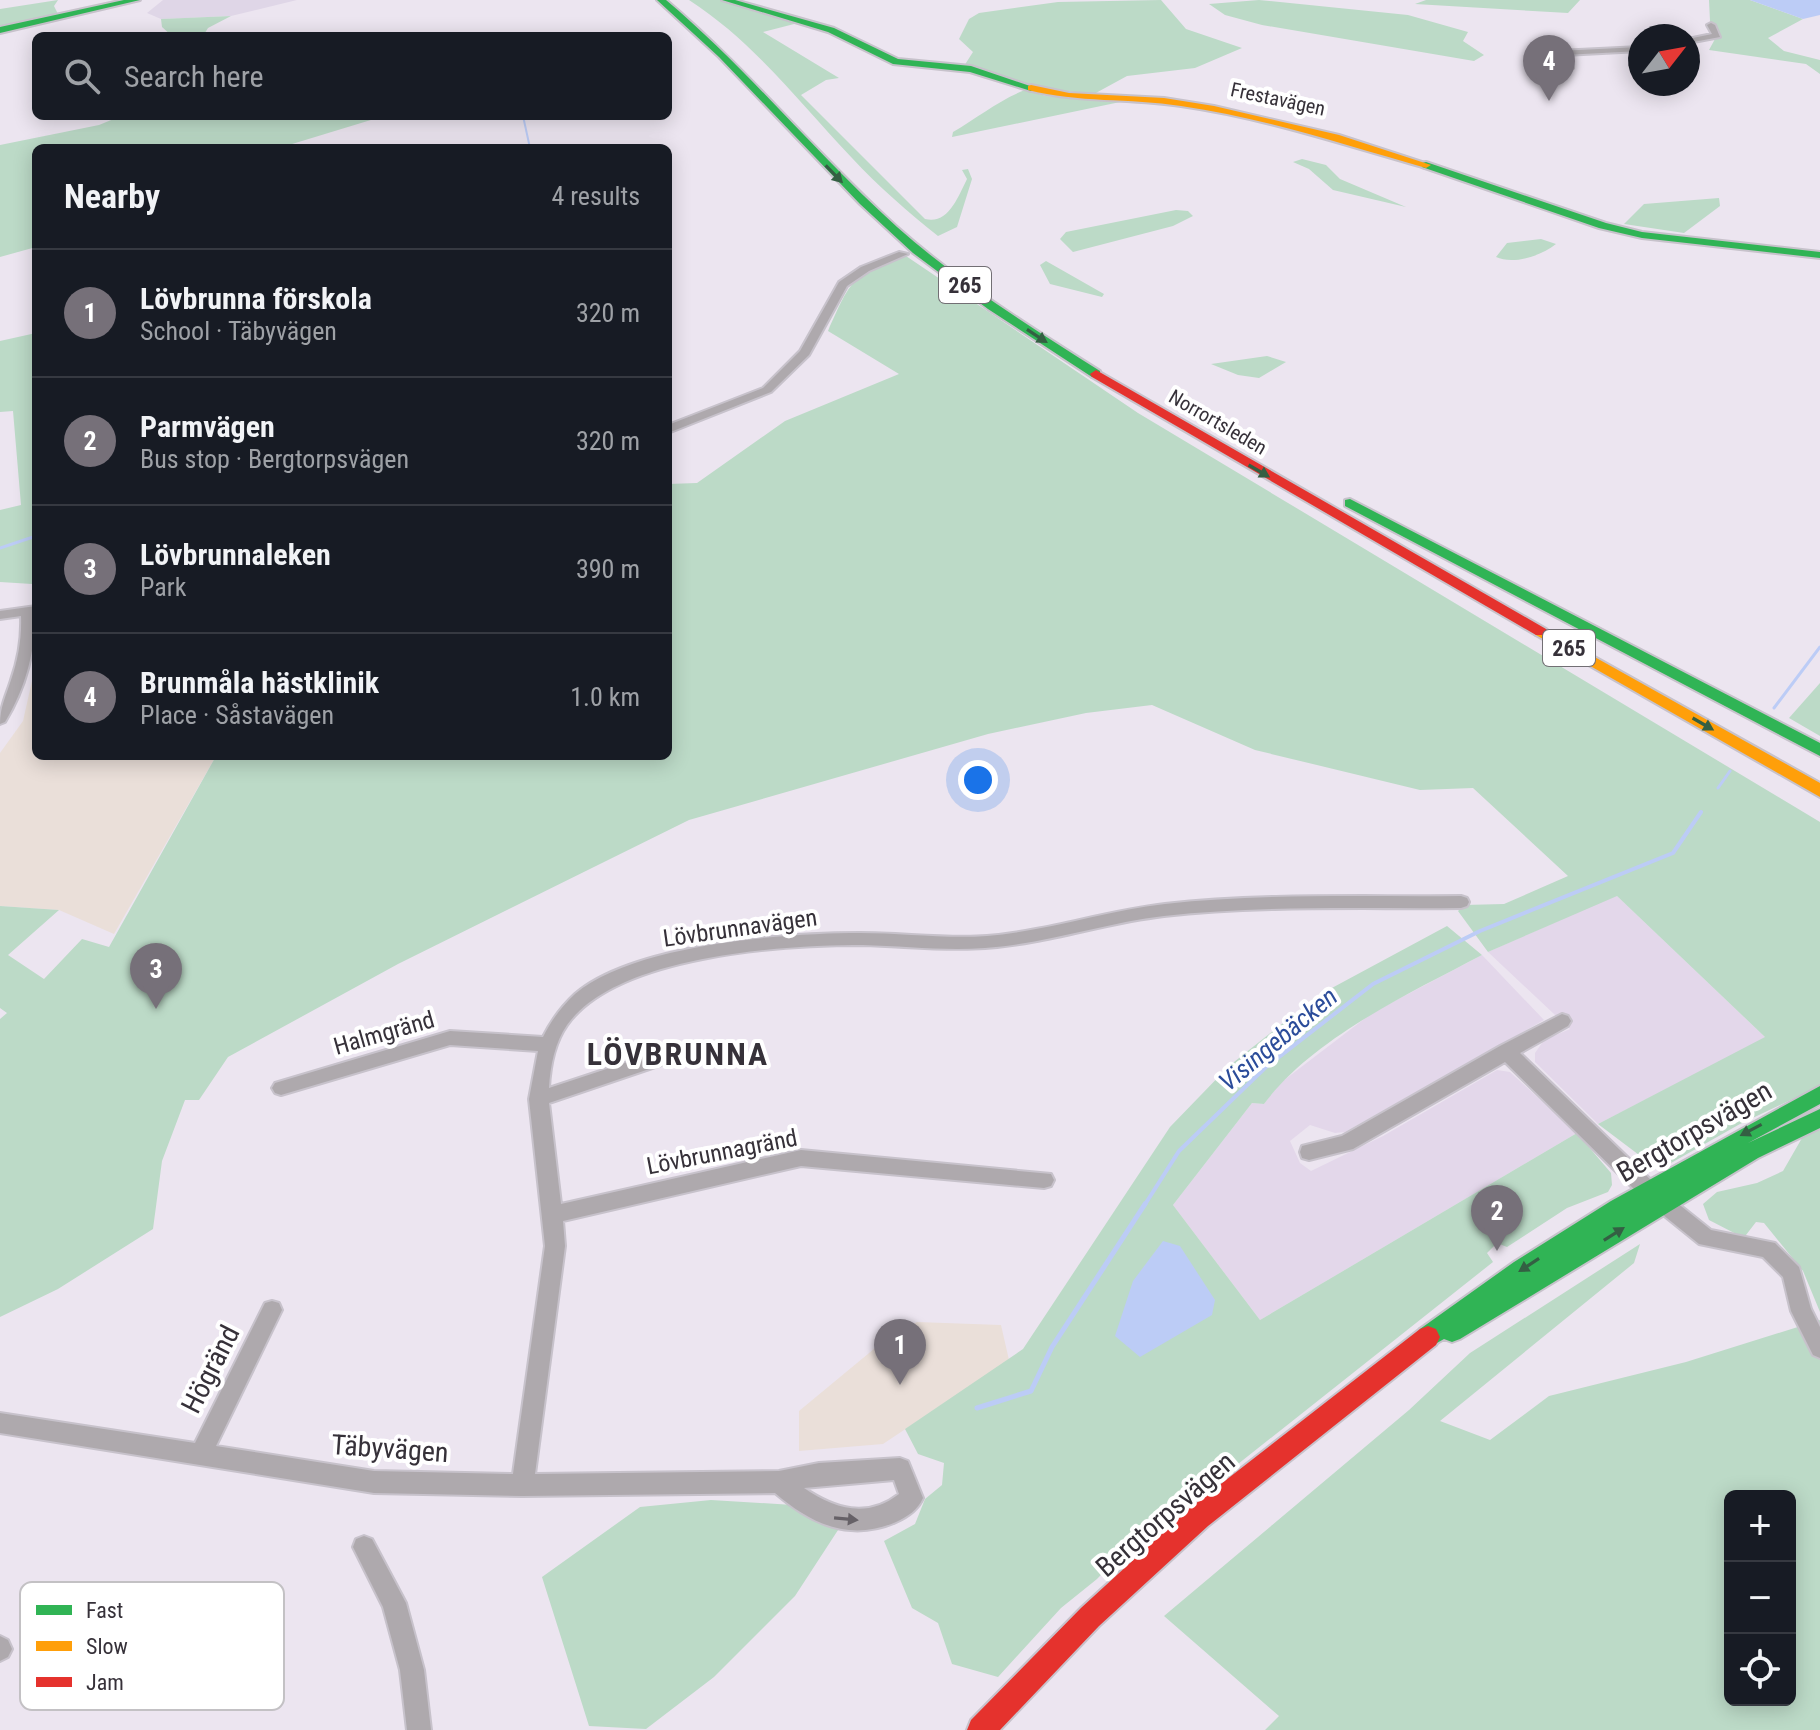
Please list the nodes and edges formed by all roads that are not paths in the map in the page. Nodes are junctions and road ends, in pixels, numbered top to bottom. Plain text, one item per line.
1 (136, 0) edge
2 (661, 0) edge
3 (680, 0) edge
4 (726, 0) edge
5 (1711, 25) dead end
6 (0, 30) edge
7 (1700, 39) edge
8 (1628, 50) edge
9 (1569, 68) dead end
10 (903, 254) dead end
11 (1820, 255) edge
12 (672, 427) edge
13 (1326, 501) junction
14 (32, 611) edge
15 (0, 615) edge
16 (7, 692) edge
17 (0, 719) edge
18 (1820, 750) edge
19 (1820, 767) edge
20 (1820, 791) edge
21 (1820, 810) edge
22 (1461, 902) dead end
23 (1562, 1021) dead end
24 (550, 1045) junction
25 (1506, 1051) junction
26 (661, 1058) dead end
27 (281, 1088) dead end
28 (1820, 1094) edge
29 (538, 1099) junction
30 (1820, 1118) edge
31 (1309, 1152) dead end
32 (1044, 1180) dead end
33 (1646, 1188) junction
34 (1664, 1204) junction
35 (555, 1214) junction
36 (272, 1310) dead end
37 (1820, 1348) edge
38 (1401, 1358) junction
39 (0, 1423) edge
40 (200, 1455) junction
41 (779, 1482) junction
42 (522, 1485) junction
43 (364, 1547) dead end
44 (419, 1730) edge
45 (981, 1730) edge

1 - 6 main road
2 -> 13 main road, Norrortsleden / 265
3 - 13 main road, Norrortsleden / 265
4 - 11 main road, Frestavägen
5 - 7 street
8 - 9 street
10 - 12 street
13 - 18 main road
13 - 19 main road, Norrortsleden / 265
13 -> 20 main road, Norrortsleden / 265
13 - 21 main road
14 - 15 street
14 - 16 street
16 - 17 street
22 - 24 street, Lövbrunnavägen
23 - 25 street
24 - 27 street, Halmgränd
24 - 29 street, Lövbrunnavägen
25 - 31 street
25 - 33 street
26 - 29 street
28 -> 33 main road, Bergtorpsvägen
29 - 35 street, Lövbrunnavägen
30 - 34 main road, Bergtorpsvägen
32 - 35 street, Lövbrunnagränd
33 - 34 main road
33 -> 38 main road, Bergtorpsvägen
34 - 37 street
38 -> 34 main road, Bergtorpsvägen
35 - 42 street, Lövbrunnavägen
36 - 40 street, Högränd
38 - 45 main road, Bergtorpsvägen
39 - 40 street, Täbyvägen
40 - 42 street, Täbyvägen
41 -> 41 street, Täbyvägen
41 - 42 street, Täbyvägen
43 - 44 street

